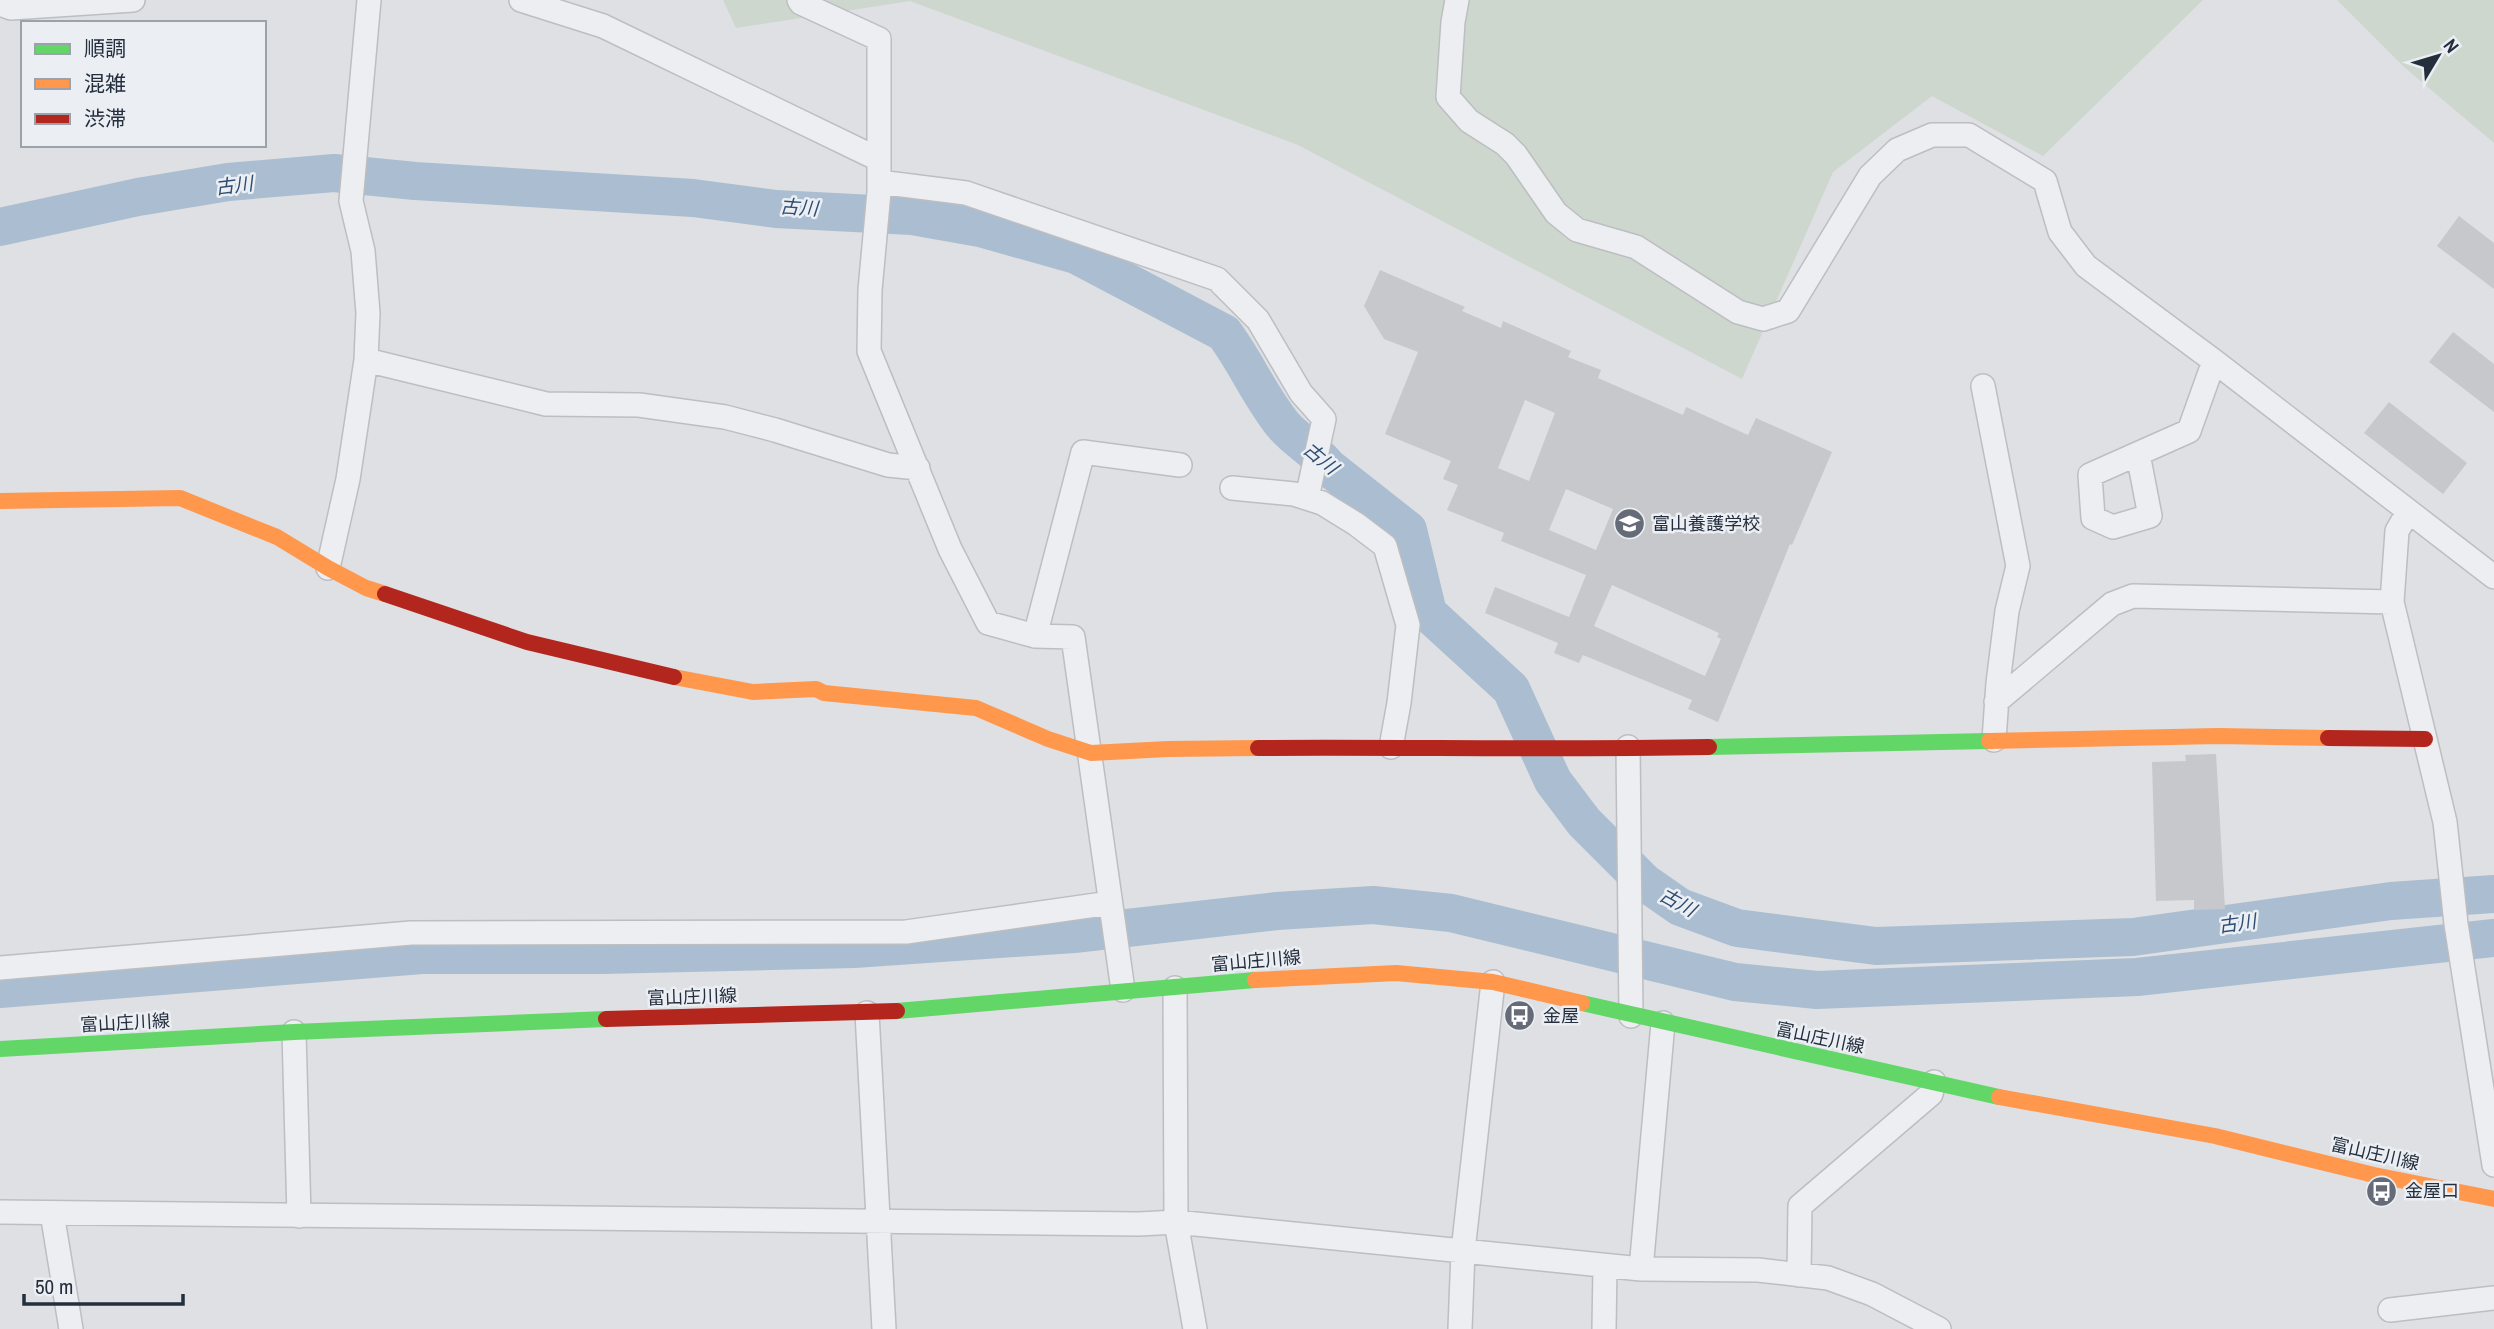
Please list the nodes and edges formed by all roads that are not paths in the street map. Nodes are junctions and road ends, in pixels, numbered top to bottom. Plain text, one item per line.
1 (133, 0) edge
2 (369, 0) edge
3 (521, 0) edge
4 (799, 0) edge
5 (1457, 0) edge
6 (0, 4) edge
7 (879, 178) junction
8 (366, 360) junction
9 (2214, 361) junction
10 (1983, 386) dead end
11 (2138, 454) dead end
12 (1180, 465) dead end
13 (918, 468) junction
14 (1232, 488) dead end
15 (1309, 490) junction
16 (0, 501) edge
17 (2409, 512) junction
18 (328, 568) junction
19 (2494, 577) edge
20 (2392, 602) junction
21 (1035, 636) junction
22 (1996, 702) junction
23 (2425, 739) junction
24 (1994, 740) junction
25 (1391, 747) junction
26 (1628, 747) junction
27 (1091, 754) junction
28 (1111, 908) junction
29 (0, 968) edge
30 (1493, 982) junction
31 (1175, 988) junction
32 (1122, 990) junction
33 (867, 1013) junction
34 (1631, 1016) junction
35 (1663, 1023) junction
36 (294, 1032) junction
37 (0, 1049) edge
38 (1934, 1082) junction
39 (2494, 1166) edge
40 (2490, 1199) edge
41 (0, 1212) edge
42 (52, 1213) junction
43 (299, 1216) junction
44 (878, 1222) junction
45 (1176, 1222) junction
46 (1463, 1251) junction
47 (1605, 1266) junction
48 (1641, 1269) junction
49 (1799, 1275) junction
50 (2494, 1298) edge
51 (2390, 1310) dead end
52 (71, 1329) edge
53 (884, 1329) edge
54 (1195, 1329) edge
55 (1460, 1329) edge
56 (1604, 1329) edge
57 (1939, 1329) edge

1 - 6 street
2 - 8 street
3 - 7 street
4 - 7 street
5 - 9 street
7 - 13 street
7 - 15 street
8 - 13 street
8 - 18 street
9 - 11 street
9 - 17 street
10 - 22 street
12 - 21 street
13 - 21 street
14 - 15 street
15 - 25 street
16 - 18 main road
17 - 19 street
17 - 20 street
18 - 27 main road
20 - 22 street
20 - 23 street
21 - 27 street
22 - 24 street
23 - 24 main road
23 - 39 street
24 - 26 main road
25 - 26 main road
25 - 27 main road
26 - 34 street
27 - 28 street
28 - 29 street
28 - 32 street
30 - 31 main road, 富山庄川線
30 - 34 main road, 富山庄川線
30 - 46 street
31 - 32 main road, 富山庄川線
31 - 45 street
32 - 33 main road, 富山庄川線
33 - 36 main road, 富山庄川線
33 - 44 street
34 - 35 main road, 富山庄川線
35 - 38 main road, 富山庄川線
35 - 48 street
36 - 37 main road, 富山庄川線
36 - 43 street
38 - 40 main road, 富山庄川線
38 - 49 street
39 - 40 street
41 - 42 street
42 - 43 street
42 - 52 street
43 - 44 street
44 - 45 street
44 - 53 street
45 - 46 street
45 - 54 street
46 - 47 street
46 - 55 street
47 - 48 street
47 - 56 street
48 - 49 street
49 - 57 street
50 - 51 street

